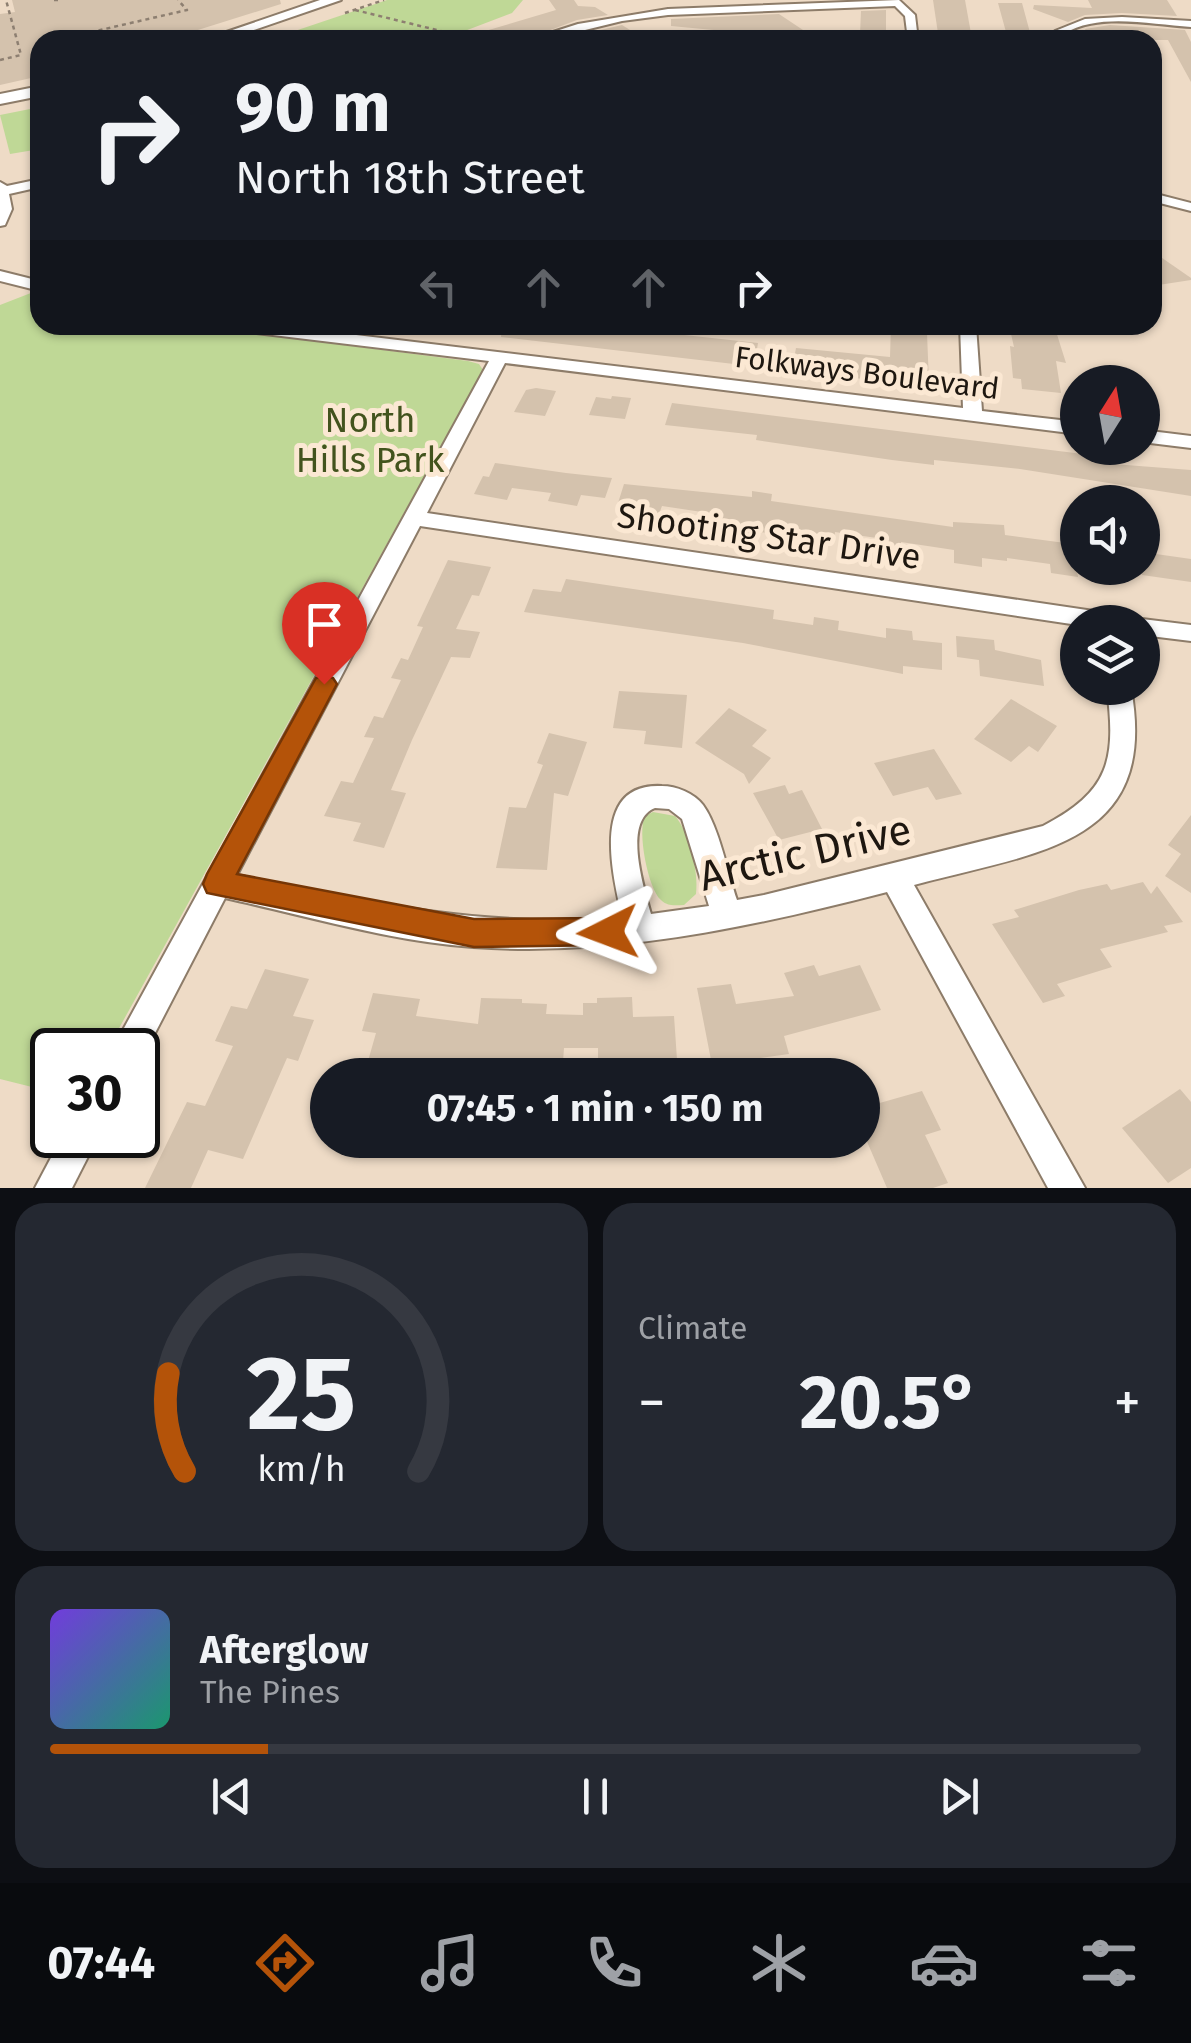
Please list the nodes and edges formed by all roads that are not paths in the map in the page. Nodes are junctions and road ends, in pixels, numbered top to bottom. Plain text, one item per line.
1 (334, 0) edge
2 (614, 0) edge
3 (896, 1) edge
4 (634, 14) junction
5 (1058, 20) dead end
6 (1073, 24) junction
7 (1191, 24) edge
8 (241, 30) edge
9 (560, 30) edge
10 (912, 30) edge
11 (1062, 30) edge
12 (30, 93) edge
13 (0, 99) edge
14 (30, 184) edge
15 (1, 188) edge
16 (1162, 199) edge
17 (1191, 207) edge
18 (0, 222) edge
19 (0, 276) edge
20 (30, 284) edge
21 (326, 335) edge
22 (969, 335) edge
23 (500, 359) junction
24 (973, 416) junction
25 (1060, 426) edge
26 (1160, 438) edge
27 (1191, 442) edge
28 (414, 518) junction
29 (1060, 615) edge
30 (1160, 629) edge
31 (1191, 634) edge
32 (1122, 705) edge
33 (894, 876) junction
34 (217, 884) junction
35 (727, 916) junction
36 (640, 929) junction
37 (140, 1028) edge
38 (70, 1158) edge
39 (54, 1188) edge
40 (1067, 1188) edge

1 - 8 main road
2 - 4 street
3 - 4 street
3 - 10 street
4 - 9 street
5 - 6 street
6 - 7 street
6 - 11 street
12 - 13 main road
14 - 15 street
15 - 18 street
16 - 17 street
19 - 20 street
21 - 23 street, Folkways Boulevard
22 - 24 street
23 - 24 street, Folkways Boulevard
23 - 28 street
24 - 25 street, Folkways Boulevard
26 - 27 street
28 - 29 street, Shooting Star Drive
28 - 34 street
30 - 31 street
32 - 33 street, Arctic Drive
33 - 35 street, Arctic Drive
33 - 40 street
34 - 36 street, Arctic Drive
34 - 37 street
35 - 36 street, Arctic Drive
35 - 36 street
38 - 39 street

